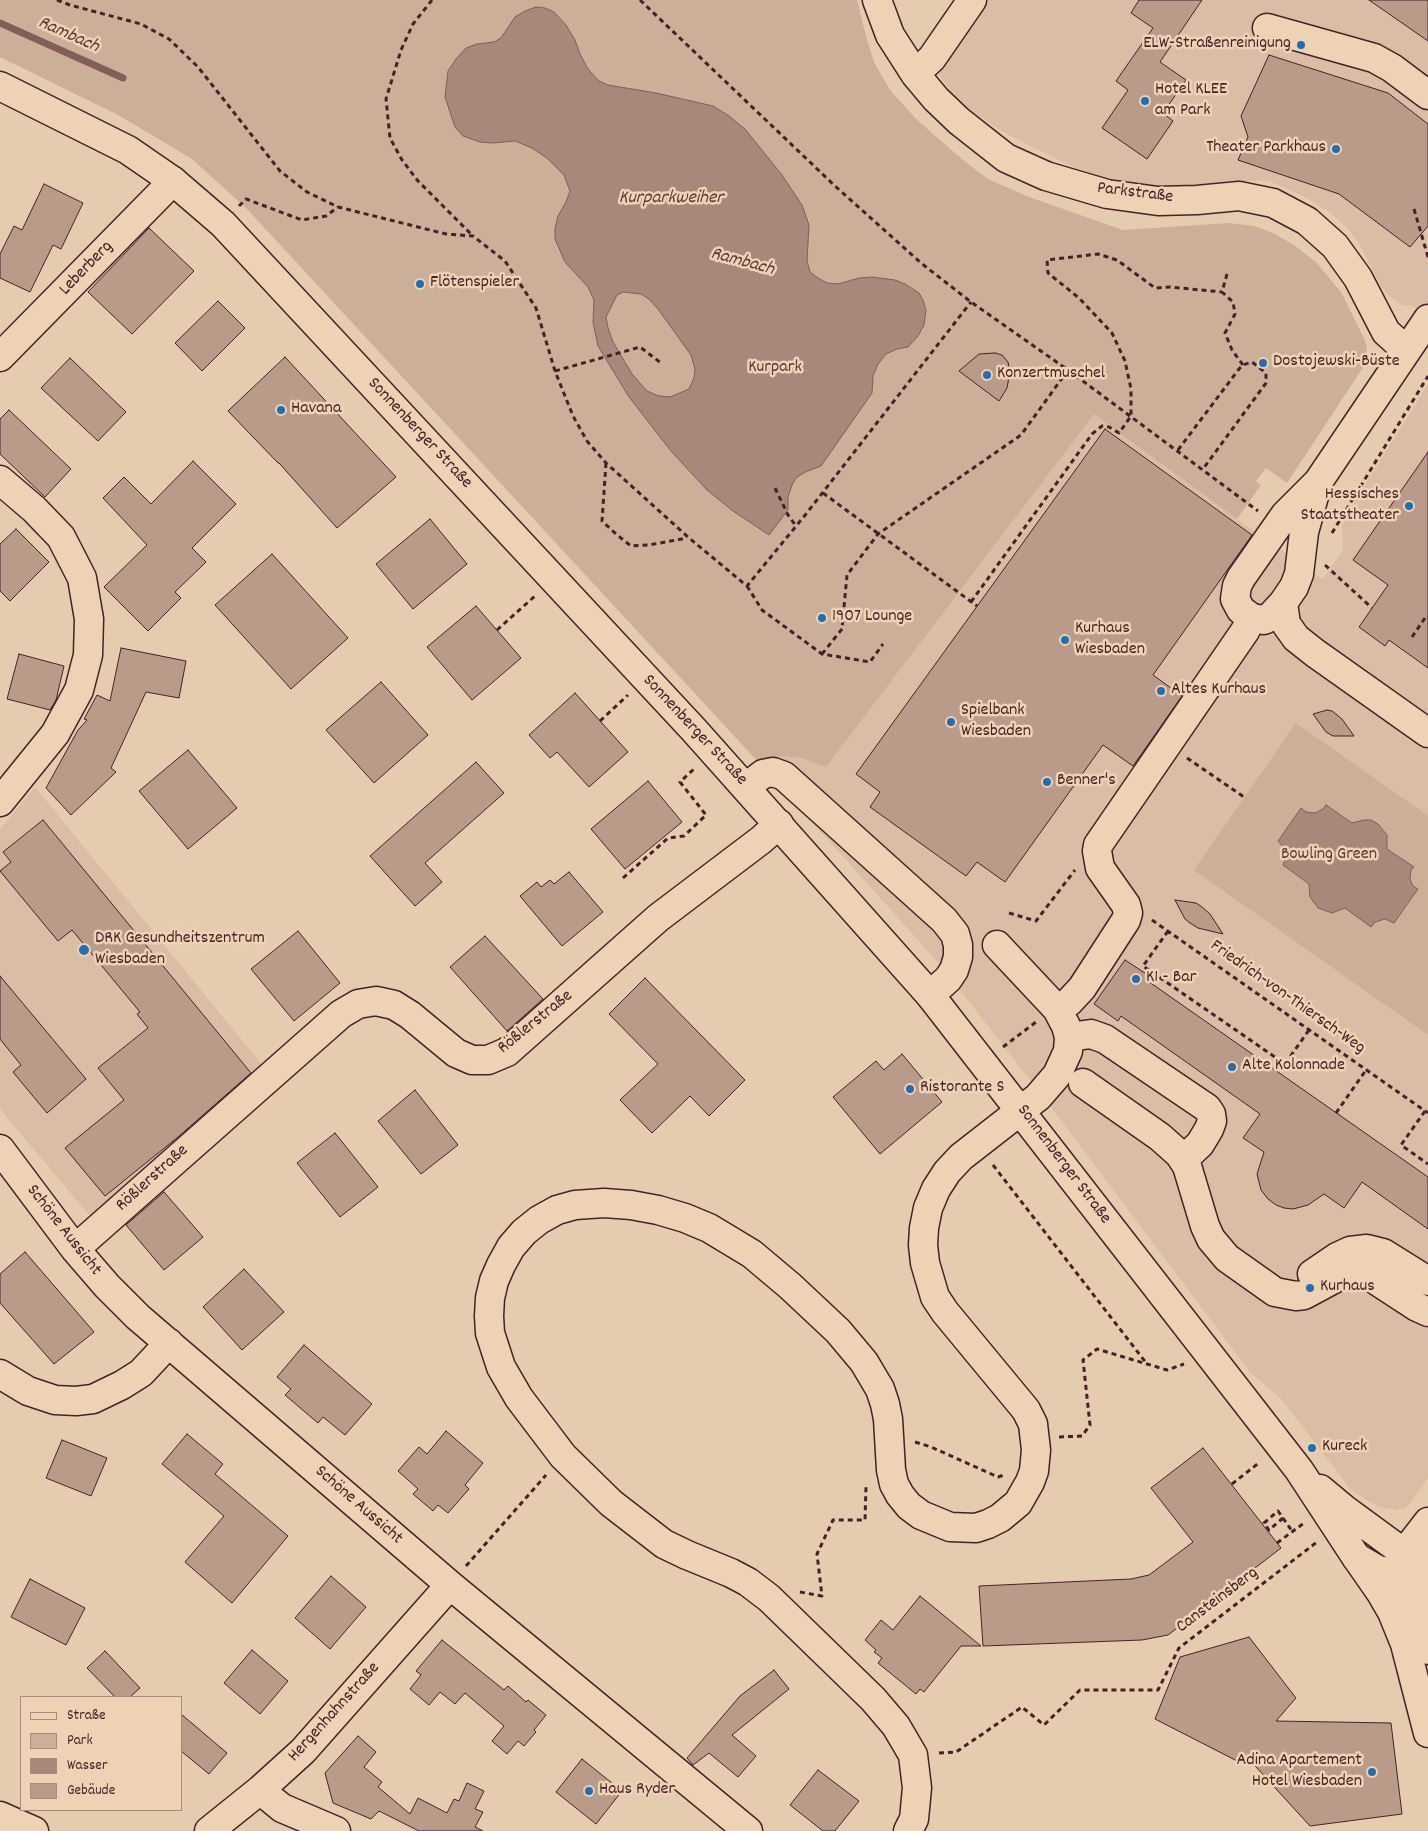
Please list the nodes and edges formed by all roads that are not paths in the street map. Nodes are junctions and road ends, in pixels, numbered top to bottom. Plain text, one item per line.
1 (878, 0) edge
2 (972, 0) edge
3 (1267, 28) dead end
4 (915, 74) junction
5 (0, 86) edge
6 (1428, 95) edge
7 (174, 181) junction
8 (1428, 319) edge
9 (1406, 350) junction
10 (0, 358) edge
11 (0, 480) edge
12 (1318, 482) junction
13 (1283, 603) junction
14 (1252, 618) junction
15 (1428, 734) edge
16 (746, 787) junction
17 (0, 802) edge
18 (779, 824) junction
19 (996, 945) dead end
20 (930, 995) junction
21 (1057, 1009) junction
22 (1069, 1037) junction
23 (1083, 1083) dead end
24 (1020, 1110) junction
25 (0, 1149) edge
26 (1183, 1160) junction
27 (74, 1249) junction
28 (1428, 1281) edge
29 (1275, 1292) junction
30 (1428, 1312) edge
31 (169, 1343) junction
32 (0, 1374) edge
33 (1298, 1470) junction
34 (1428, 1522) edge
35 (1356, 1557) junction
36 (1412, 1563) edge
37 (450, 1585) junction
38 (1416, 1647) edge
39 (1428, 1733) edge
40 (260, 1790) junction
41 (0, 1816) edge
42 (34, 1831) edge
43 (209, 1831) edge
44 (336, 1831) edge
45 (748, 1831) edge
46 (908, 1831) edge

1 - 4 street, Parkstraße
2 - 4 street
3 - 6 street
4 - 9 street, Parkstraße
5 - 7 street, Sonnenberger Straße
7 - 10 street, Leberberg
7 - 16 street, Sonnenberger Straße
8 - 9 street
9 - 12 street
11 - 17 street
12 - 13 street
12 - 14 street
13 - 14 street
13 - 15 street
14 - 21 street
16 - 18 street, Sonnenberger Straße
16 - 20 street
18 - 20 street, Sonnenberger Straße
18 - 27 street, Rößlerstraße
19 - 21 street
20 - 24 street, Sonnenberger Straße
21 - 22 street
22 - 24 street
22 - 26 street
23 - 26 street
24 - 33 street, Sonnenberger Straße
24 - 46 street
25 - 27 street, Schöne Aussicht
26 - 29 street
27 - 31 street, Schöne Aussicht
28 - 29 street
29 - 30 street
31 - 32 street
31 - 37 street, Schöne Aussicht
33 - 35 street, Sonnenberger Straße
33 - 36 street, Sonnenberger Straße
34 - 36 street
35 - 36 street, Sonnenberger Straße
35 - 38 street, Sonnenberger Straße
36 - 38 street
37 - 40 street, Hergenhahnstraße
37 - 45 street, Schöne Aussicht
38 - 39 street
40 - 43 street, Hergenhahnstraße
40 - 44 street
41 - 42 street

